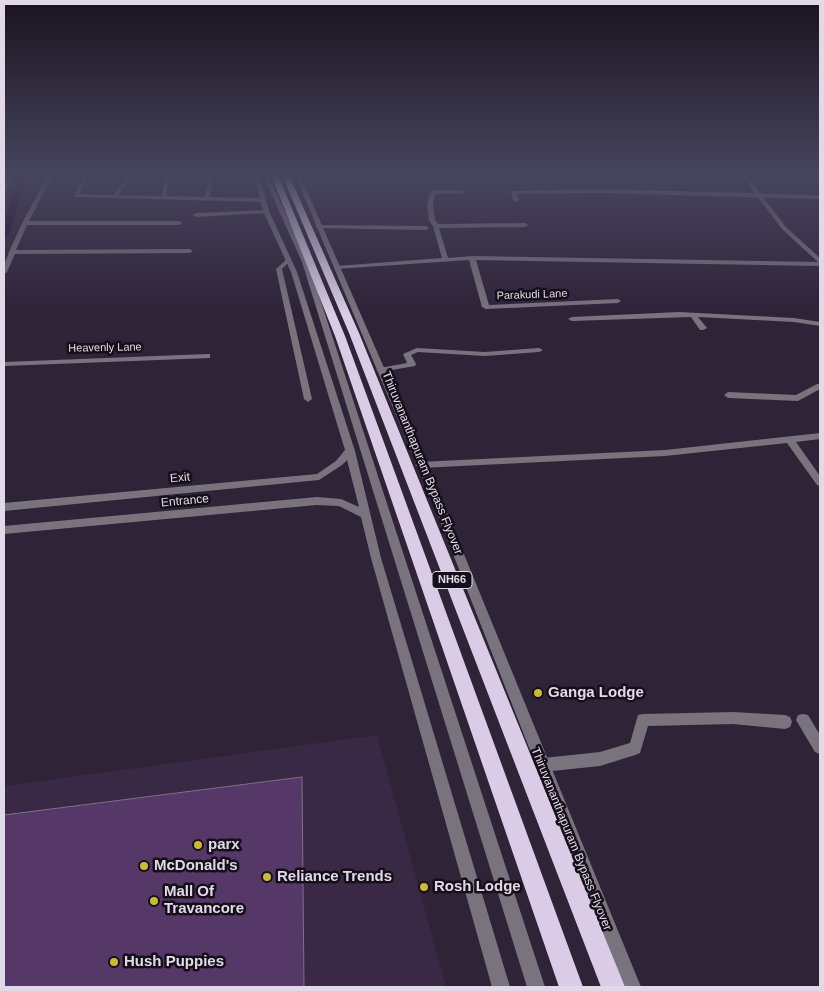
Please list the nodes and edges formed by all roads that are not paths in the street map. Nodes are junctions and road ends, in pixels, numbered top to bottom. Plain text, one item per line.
1 (270, 221) edge
2 (286, 221) edge
3 (293, 221) edge
4 (305, 221) edge
5 (316, 221) edge
6 (433, 221) edge
7 (778, 221) edge
8 (24, 223) joint
9 (179, 223) dead end
10 (525, 225) dead end
11 (436, 226) junction
12 (318, 227) junction
13 (426, 228) dead end
14 (190, 250) dead end
15 (12, 252) junction
16 (472, 258) junction
17 (446, 260) junction
18 (287, 261) junction
19 (820, 263) edge
20 (337, 268) junction
21 (4, 272) edge
22 (618, 301) dead end
23 (693, 315) junction
24 (572, 319) dead end
25 (820, 324) edge
26 (703, 328) dead end
27 (539, 350) dead end
28 (207, 356) dead end
29 (4, 364) edge
30 (380, 370) junction
31 (820, 386) edge
32 (728, 395) dead end
33 (308, 399) dead end
34 (820, 436) edge
35 (789, 439) junction
36 (350, 451) junction
37 (420, 465) junction
38 (820, 483) edge
39 (4, 507) edge
40 (366, 515) junction
41 (4, 530) edge
42 (803, 720) dead end
43 (785, 722) dead end
44 (820, 747) edge
45 (543, 765) junction
46 (501, 987) edge
47 (536, 987) edge
48 (571, 987) edge
49 (613, 987) edge
50 (632, 987) edge

1 - 18 street
2 - 47 street
3 - 48 highway, NH66
4 - 49 highway, Thiruvananthapuram Bypass Flyover / NH66
5 - 12 street
6 - 11 street
7 - 19 street
8 - 9 street
8 - 15 street
10 - 11 street
11 - 17 street
12 - 13 street
12 - 20 street
14 - 15 street
15 - 21 street
16 - 17 street
16 - 19 street
16 - 22 street, Parakudi Lane
17 - 20 street
18 - 33 street
18 - 36 street
20 - 30 street
23 - 24 street
23 - 25 street
23 - 26 street
27 - 30 street
28 - 29 street, Heavenly Lane
30 - 37 street
31 - 32 street
34 - 35 street
35 - 37 street
35 - 38 street
36 - 39 street, Exit
36 - 40 street
37 - 45 street
40 - 41 street, Entrance
40 - 46 street
42 - 44 street
43 - 45 street
45 - 50 street

